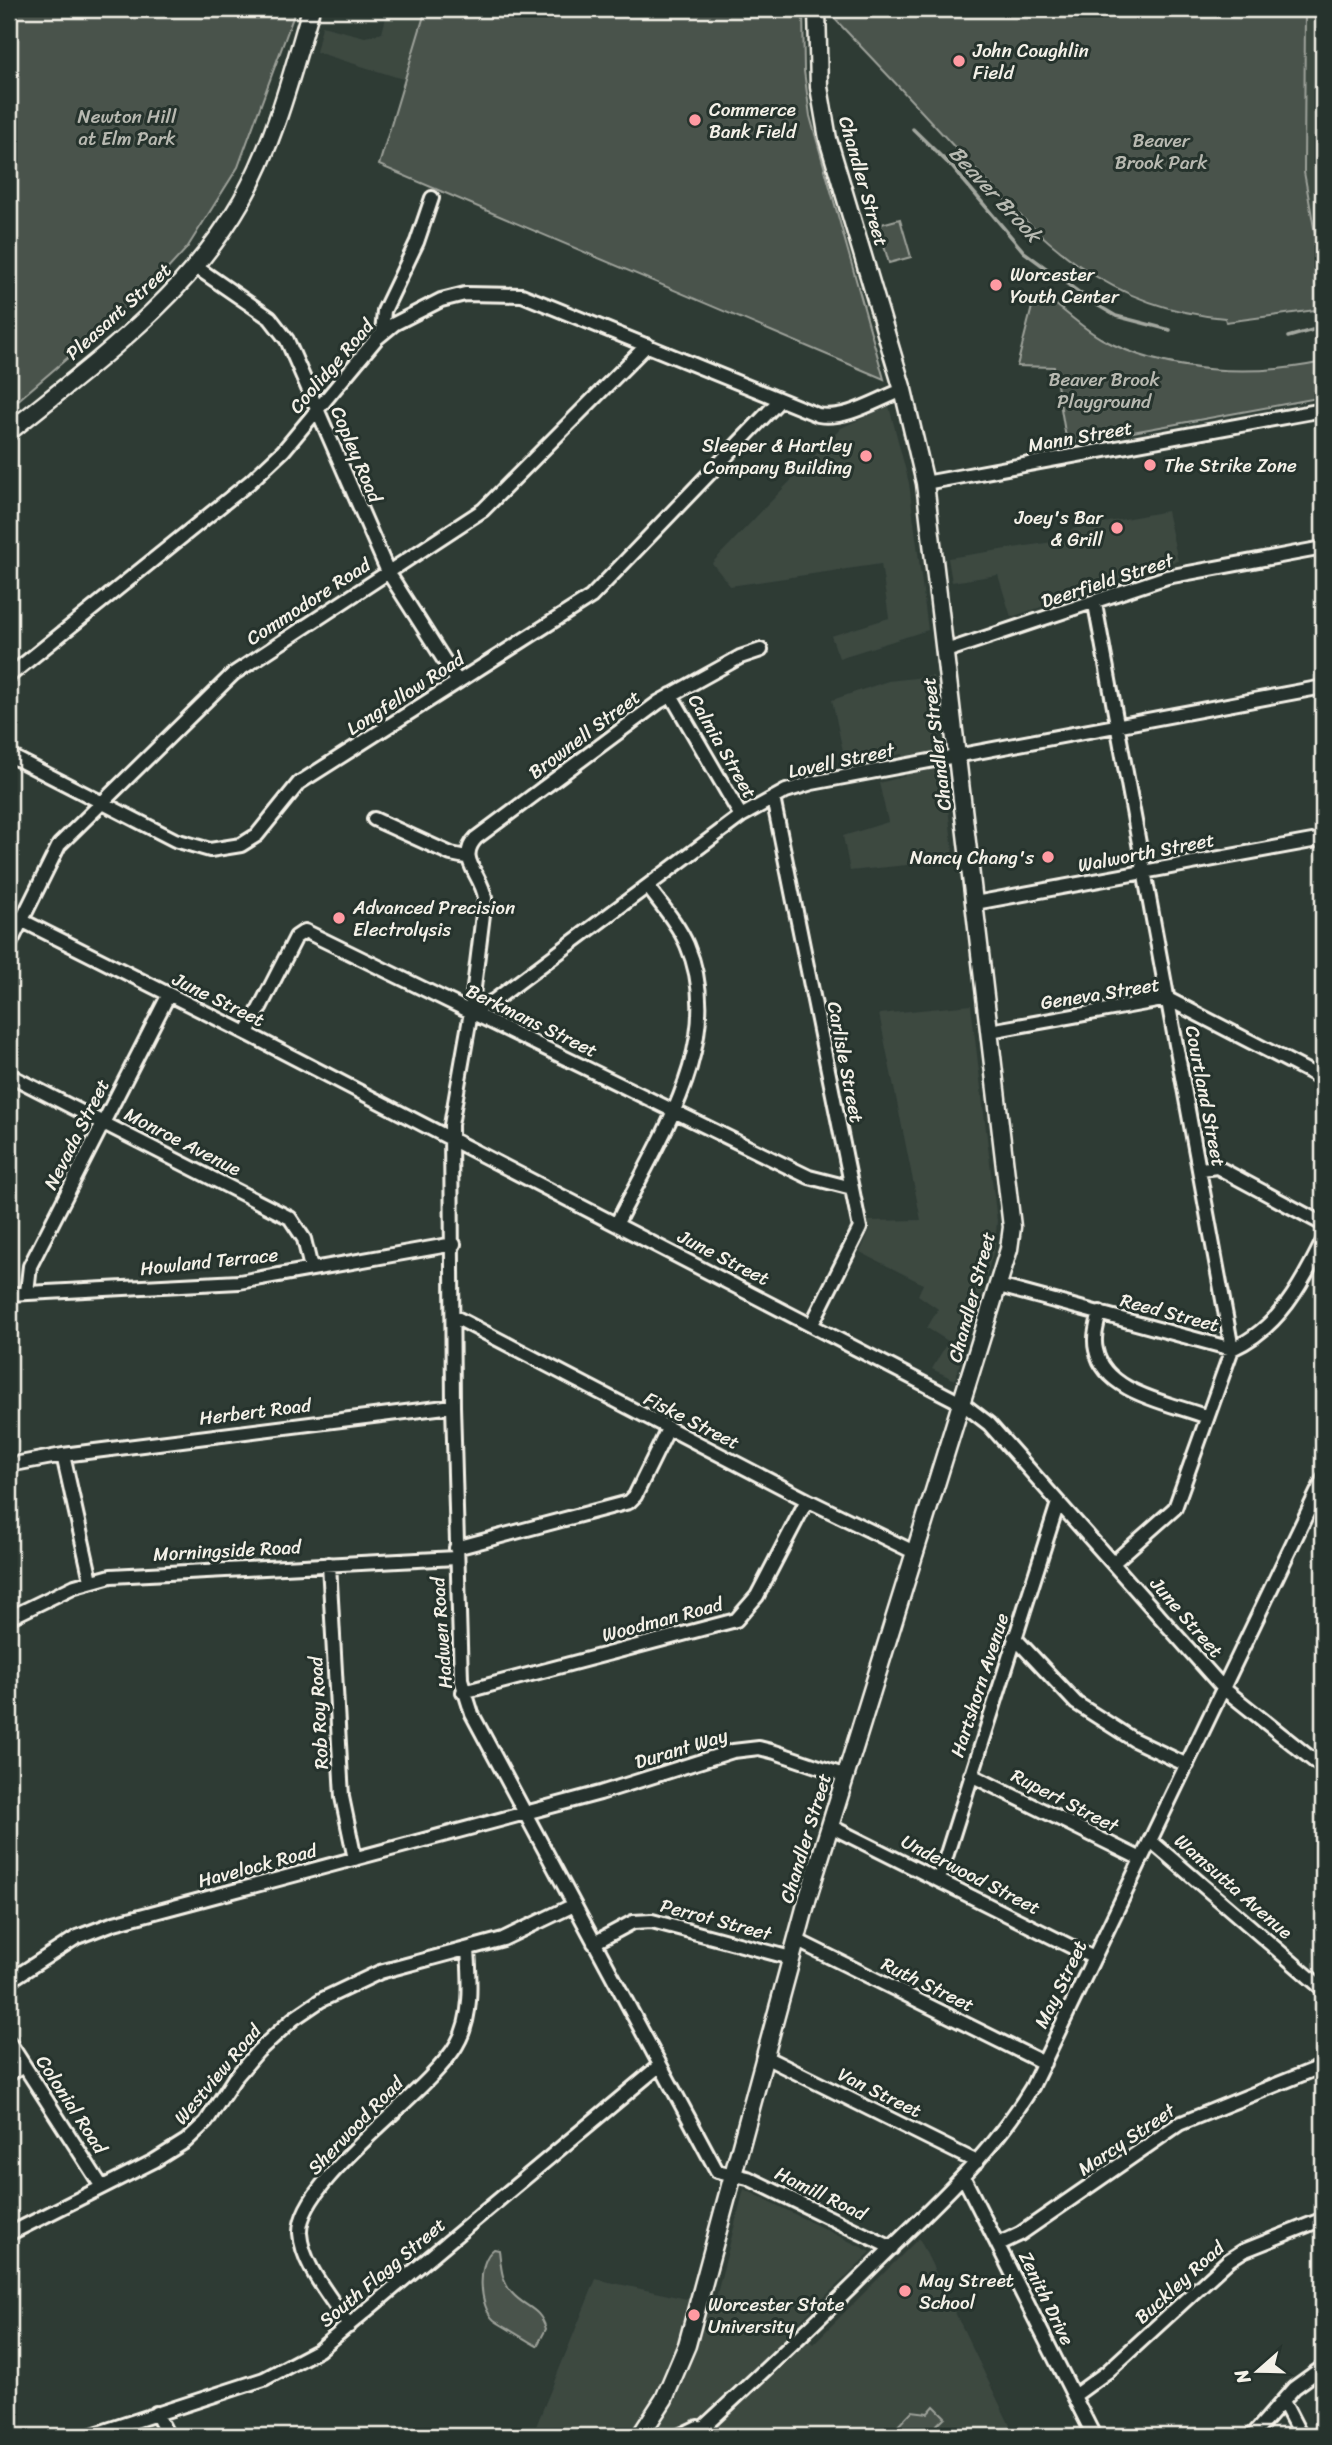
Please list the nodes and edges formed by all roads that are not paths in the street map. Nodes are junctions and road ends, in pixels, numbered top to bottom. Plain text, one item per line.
1 (311, 9) edge
2 (817, 9) edge
3 (432, 198) dead end
4 (196, 267) junction
5 (382, 334) junction
6 (647, 345) junction
7 (903, 390) junction
8 (779, 401) junction
9 (318, 410) junction
10 (1323, 410) edge
11 (9, 432) edge
12 (925, 483) junction
13 (1323, 548) edge
14 (388, 572) junction
15 (1095, 604) junction
16 (761, 650) dead end
17 (946, 651) junction
18 (9, 676) edge
19 (458, 682) junction
20 (1323, 687) edge
21 (671, 695) junction
22 (1118, 726) junction
23 (9, 755) edge
24 (957, 756) junction
25 (773, 797) junction
26 (102, 803) junction
27 (741, 816) junction
28 (374, 819) dead end
29 (1323, 839) edge
30 (466, 858) junction
31 (1146, 872) junction
32 (648, 887) junction
33 (975, 903) junction
34 (15, 917) edge
35 (9, 946) edge
36 (169, 996) junction
37 (1168, 999) junction
38 (471, 1012) junction
39 (990, 1031) junction
40 (247, 1033) junction
41 (9, 1075) edge
42 (1323, 1079) edge
43 (674, 1110) junction
44 (103, 1122) junction
45 (452, 1139) junction
46 (1201, 1169) junction
47 (852, 1188) junction
48 (617, 1223) junction
49 (1323, 1224) edge
50 (1323, 1241) edge
51 (454, 1244) junction
52 (311, 1268) junction
53 (999, 1286) junction
54 (27, 1292) junction
55 (9, 1294) edge
56 (1100, 1312) junction
57 (453, 1317) junction
58 (812, 1324) junction
59 (1232, 1349) junction
60 (963, 1404) junction
61 (453, 1406) junction
62 (1207, 1417) junction
63 (668, 1429) junction
64 (63, 1455) junction
65 (9, 1465) edge
66 (1323, 1480) edge
67 (807, 1500) junction
68 (1058, 1503) junction
69 (456, 1553) junction
70 (916, 1553) junction
71 (1113, 1563) junction
72 (329, 1564) junction
73 (91, 1580) junction
74 (9, 1618) edge
75 (1014, 1637) junction
76 (1224, 1689) junction
77 (463, 1692) junction
78 (1187, 1765) junction
79 (1323, 1768) edge
80 (971, 1775) junction
81 (846, 1776) junction
82 (526, 1812) junction
83 (830, 1826) junction
84 (1151, 1841) junction
85 (355, 1858) junction
86 (1141, 1859) junction
87 (939, 1879) junction
88 (574, 1905) junction
89 (796, 1940) junction
90 (594, 1943) junction
91 (468, 1950) junction
92 (791, 1958) junction
93 (1094, 1958) junction
94 (9, 1981) edge
95 (1323, 1989) edge
96 (9, 2042) edge
97 (765, 2057) junction
98 (1044, 2063) junction
99 (24, 2066) junction
100 (659, 2066) junction
101 (1323, 2066) edge
102 (9, 2074) edge
103 (978, 2162) junction
104 (732, 2176) junction
105 (964, 2178) junction
106 (102, 2187) junction
107 (1323, 2219) edge
108 (9, 2234) edge
109 (999, 2244) junction
110 (891, 2248) junction
111 (349, 2326) junction
112 (1323, 2367) edge
113 (1074, 2396) junction
114 (1283, 2401) junction
115 (156, 2413) junction
116 (711, 2420) junction
117 (646, 2435) edge
118 (89, 2436) edge
119 (168, 2436) edge
120 (679, 2436) edge
121 (694, 2436) edge
122 (1094, 2436) edge
123 (1252, 2436) edge
124 (1301, 2436) edge

1 - 4 main road, Pleasant Street
2 - 7 main road, Chandler Street
3 - 5 street
4 - 9 street, Copley Road
4 - 11 main road, Pleasant Street
5 - 6 street, Coolidge Road
5 - 9 street, Coolidge Road
6 - 8 street, Coolidge Road
6 - 14 street, Commodore Road
7 - 8 street, Coolidge Road
7 - 12 main road, Chandler Street
8 - 19 street, Longfellow Road
9 - 14 street, Copley Road
9 - 18 street, Coolidge Road
10 - 12 street, Mann Street
12 - 17 main road, Chandler Street
13 - 15 street, Deerfield Street
14 - 19 street, Copley Road
14 - 26 street, Commodore Road
15 - 17 street, Deerfield Street
15 - 22 street, Courtland Street
16 - 21 street, Brownell Street
17 - 24 main road, Chandler Street
19 - 26 street, Longfellow Road
20 - 22 street, Lovell Street
21 - 27 street, Calmia Street
21 - 30 street, Brownell Street
22 - 24 street, Lovell Street
22 - 31 street, Courtland Street
23 - 26 street, Longfellow Road
24 - 25 street, Lovell Street
24 - 33 main road, Chandler Street
25 - 27 street, Lovell Street
25 - 47 street, Carlisle Street
26 - 34 street, Commodore Road
27 - 32 street, Lovell Street
28 - 30 street
29 - 31 street, Walworth Street
30 - 38 street
31 - 33 street, Walworth Street
31 - 37 street, Courtland Street
32 - 38 street, Lovell Street
32 - 43 street
33 - 39 main road, Chandler Street
34 - 35 street, Commodore Road
34 - 36 street, June Street
36 - 40 street, June Street
36 - 44 street, Nevada Street
37 - 39 street, Geneva Street
37 - 42 street, Geneva Street
37 - 46 street, Courtland Street
38 - 40 street, Berkmans Street
38 - 43 street, Berkmans Street
38 - 45 street
39 - 53 main road, Chandler Street
40 - 45 street, June Street
41 - 44 street, Monroe Avenue
43 - 47 street, Berkmans Street
43 - 48 street
44 - 52 street, Monroe Avenue
44 - 54 street, Nevada Street
45 - 48 street, June Street
45 - 51 street, Hadwen Road
46 - 49 street
46 - 59 street, Courtland Street
47 - 58 street, Carlisle Street
48 - 58 street, June Street
50 - 59 street, Reed Street
51 - 52 street, Howland Terrace
51 - 57 street, Hadwen Road
52 - 54 street, Howland Terrace
53 - 56 street, Reed Street
53 - 60 main road, Chandler Street
54 - 55 street, Howland Terrace
56 - 59 street, Reed Street
56 - 62 street
57 - 61 street, Hadwen Road
57 - 63 street, Fiske Street
58 - 60 street, June Street
59 - 62 street, Courtland Street
60 - 68 street, June Street
60 - 70 main road, Chandler Street
61 - 64 street, Herbert Road
61 - 69 street, Hadwen Road
62 - 71 street, Courtland Street
63 - 67 street, Fiske Street
63 - 69 street, Morningside Road
64 - 65 street, Herbert Road
64 - 73 street
66 - 76 street, May Street
67 - 70 street, Fiske Street
67 - 77 street, Woodman Road
68 - 71 street, June Street
68 - 75 street, Hartshorn Avenue
69 - 72 street, Morningside Road
69 - 77 street, Hadwen Road
70 - 81 main road, Chandler Street
71 - 76 street, June Street
72 - 73 street, Morningside Road
72 - 85 street, Rob Roy Road
73 - 74 street, Morningside Road
75 - 78 street
75 - 80 street, Hartshorn Avenue
76 - 78 street, May Street
76 - 79 street, June Street
77 - 82 street, Hadwen Road
78 - 84 street, May Street
80 - 86 street, Rupert Street
80 - 87 street, Hartshorn Avenue
81 - 82 street, Durant Way
81 - 83 main road, Chandler Street
82 - 85 street, Havelock Road
82 - 88 street, Hadwen Road
83 - 87 street, Underwood Street
83 - 89 main road, Chandler Street
84 - 86 street, May Street
84 - 95 street, Wamsutta Avenue
85 - 94 street, Havelock Road
86 - 93 street, May Street
87 - 93 street, Underwood Street
88 - 90 street, Hadwen Road
88 - 91 street, Westview Road
89 - 92 main road, Chandler Street
89 - 98 street, Ruth Street
90 - 92 street, Perrot Street
90 - 100 street, Hadwen Road
91 - 106 street, Westview Road
91 - 111 street, Sherwood Road
92 - 97 main road, Chandler Street
93 - 98 street, May Street
96 - 99 street, Colonial Road
97 - 103 street, Van Street
97 - 104 main road, Chandler Street
98 - 103 street, May Street
99 - 102 street
99 - 106 street, Colonial Road
100 - 104 street, Hadwen Road
100 - 111 street, South Flagg Street
101 - 109 street, Marcy Street
103 - 105 street, May Street
104 - 110 street, Hamill Road
104 - 117 main road, Chandler Street
105 - 109 street, Zenith Drive
105 - 110 street, May Street
106 - 108 street, Westview Road
107 - 113 street, Buckley Road
109 - 113 street, Zenith Drive
110 - 116 street, May Street
111 - 115 street, South Flagg Street
112 - 114 street
113 - 122 street, Zenith Drive
114 - 123 street
114 - 124 street
115 - 118 street, South Flagg Street
115 - 119 street
116 - 120 street, May Street
116 - 121 street, May Street

